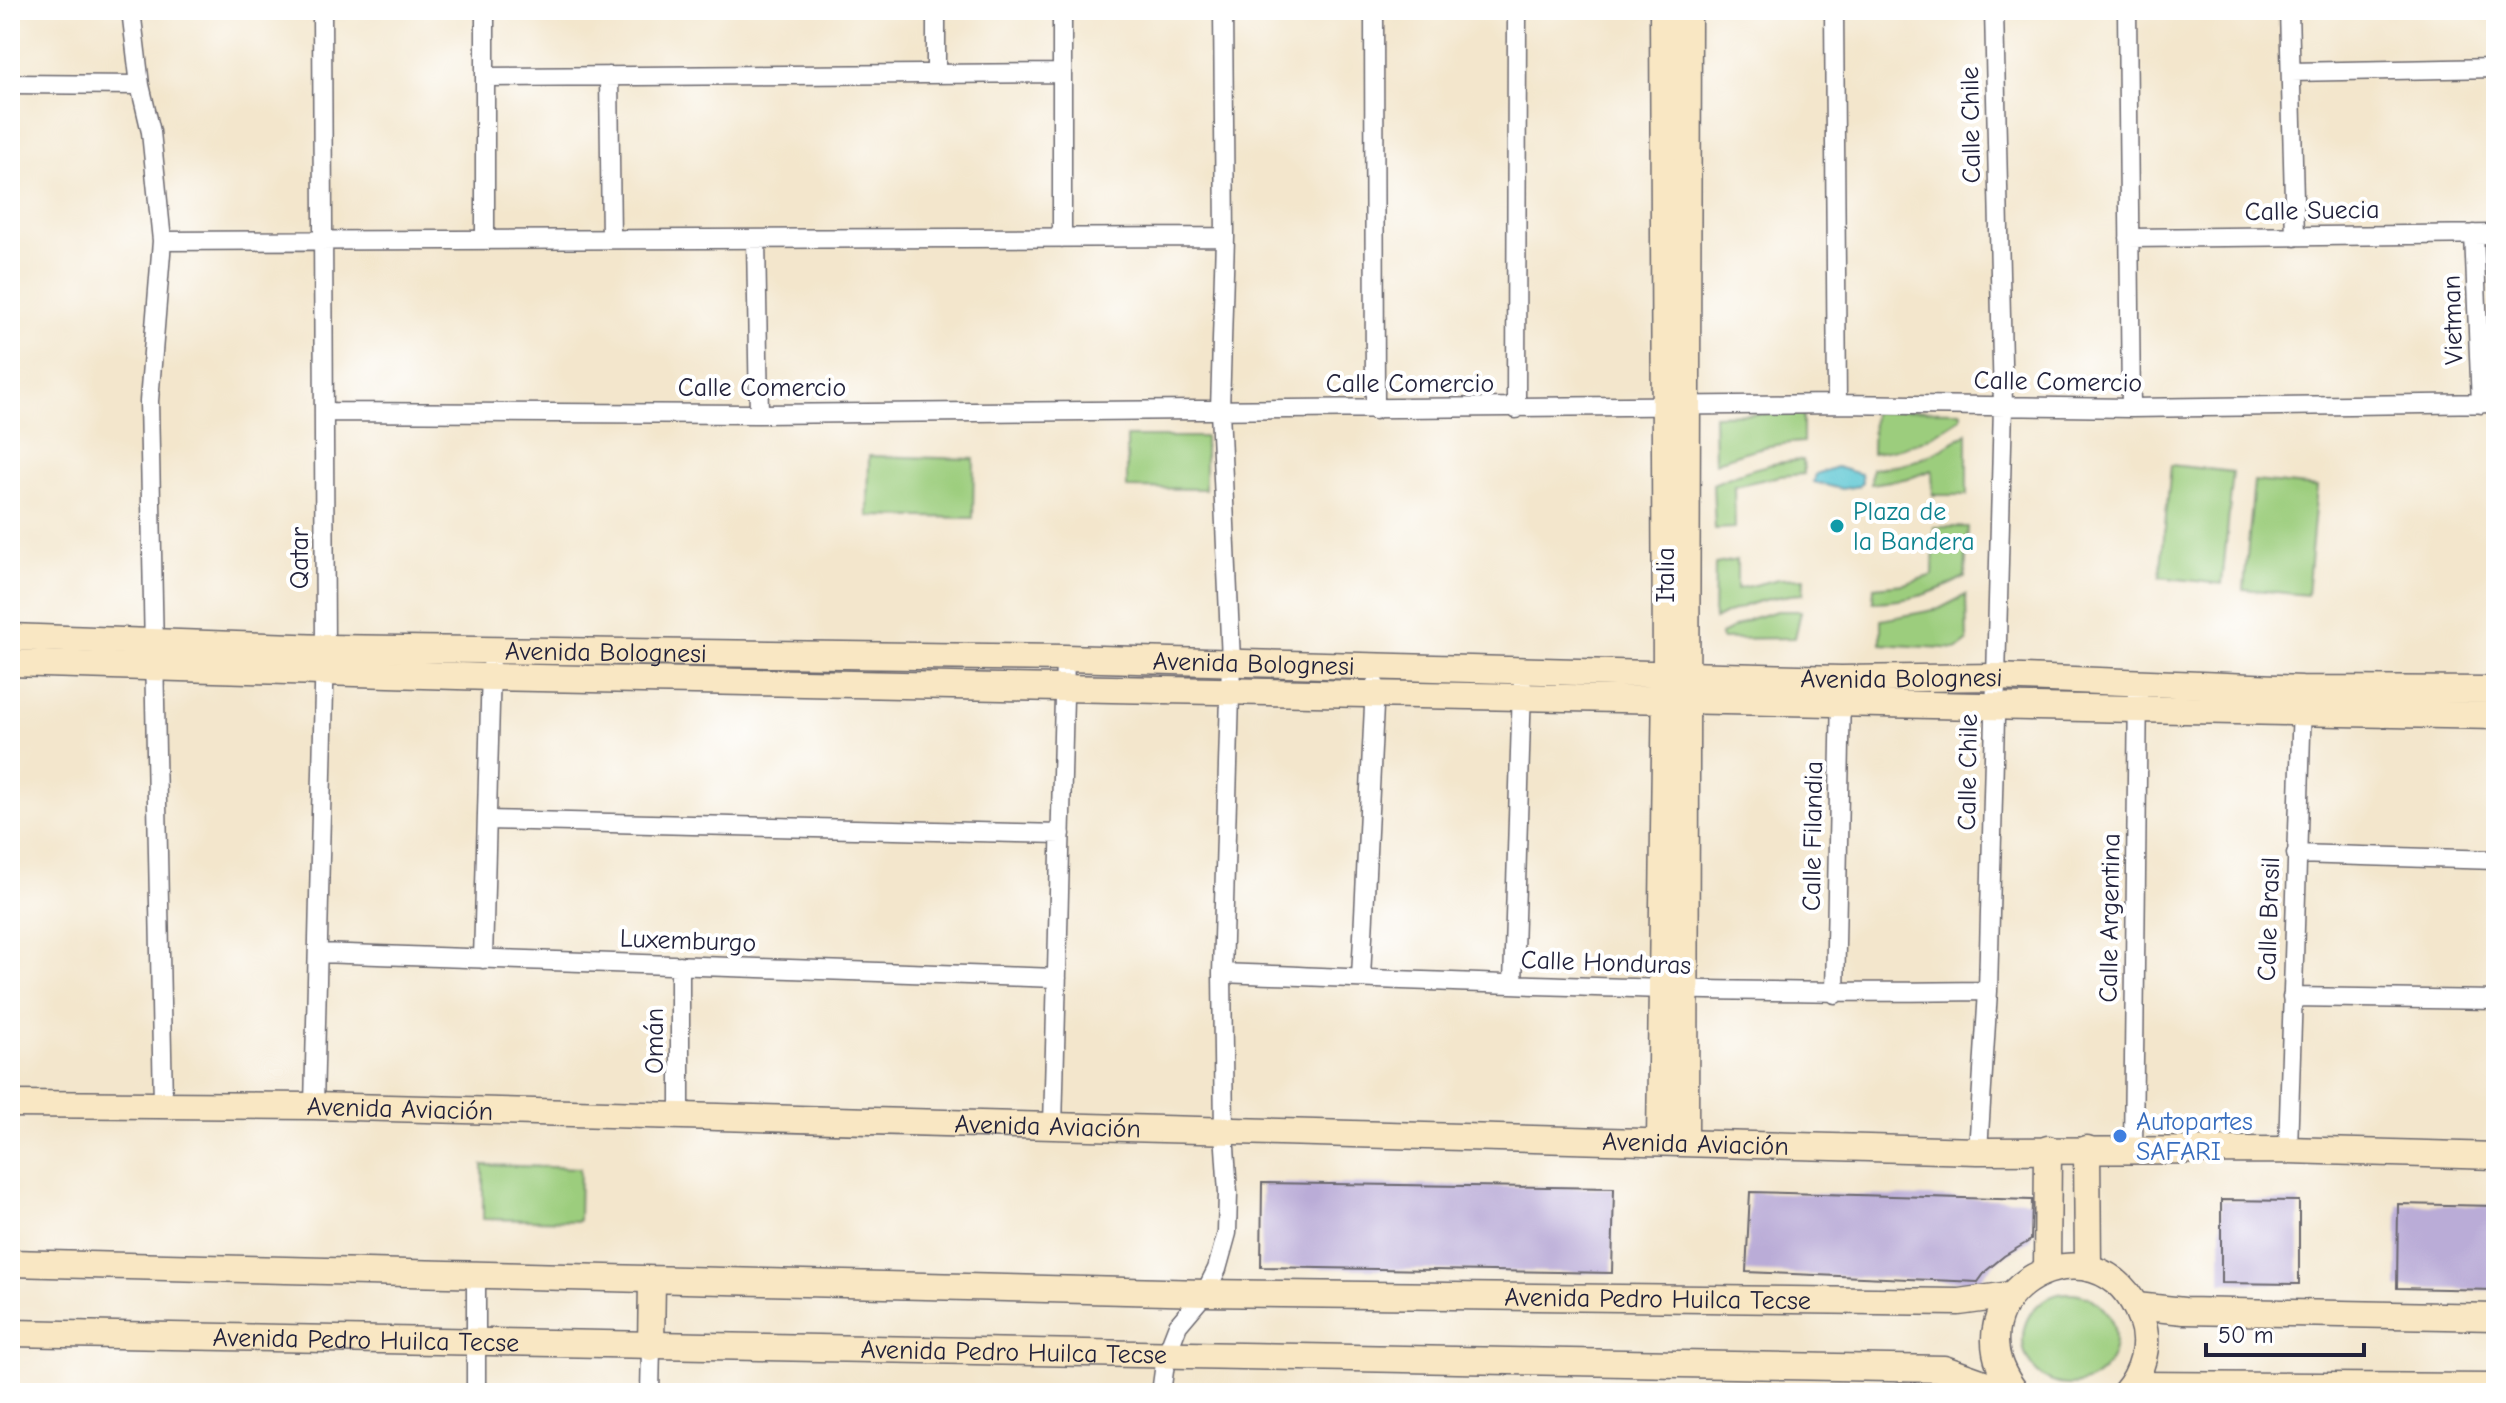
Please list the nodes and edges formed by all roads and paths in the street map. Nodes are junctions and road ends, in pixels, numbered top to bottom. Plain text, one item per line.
1 (131, 10) edge
2 (322, 10) edge
3 (485, 10) edge
4 (936, 10) edge
5 (1062, 10) edge
6 (1223, 10) edge
7 (1374, 10) edge
8 (1517, 10) edge
9 (1663, 10) edge
10 (1688, 10) edge
11 (1834, 10) edge
12 (1994, 10) edge
13 (2127, 10) edge
14 (2289, 10) edge
15 (2496, 68) edge
16 (2291, 72) junction
17 (1062, 73) junction
18 (936, 74) junction
19 (609, 76) junction
20 (485, 77) junction
21 (10, 84) edge
22 (140, 85) junction
23 (2474, 234) junction
24 (2496, 234) edge
25 (1225, 237) junction
26 (2295, 237) junction
27 (1062, 238) junction
28 (2129, 238) junction
29 (611, 239) junction
30 (756, 239) junction
31 (485, 240) junction
32 (162, 241) junction
33 (323, 241) junction
34 (1837, 404) junction
35 (2489, 404) edge
36 (2003, 406) junction
37 (1676, 407) junction
38 (2131, 408) junction
39 (1516, 409) junction
40 (1220, 410) junction
41 (1375, 410) junction
42 (324, 412) junction
43 (759, 414) junction
44 (10, 637) edge
45 (492, 649) junction
46 (154, 655) junction
47 (1065, 658) junction
48 (325, 660) junction
49 (1231, 661) junction
50 (11, 663) edge
51 (1376, 665) junction
52 (1522, 670) junction
53 (491, 677) junction
54 (1996, 677) junction
55 (1676, 688) junction
56 (1064, 689) junction
57 (2496, 690) edge
58 (1841, 691) junction
59 (10, 692) edge
60 (1231, 692) junction
61 (1374, 695) junction
62 (2137, 697) junction
63 (1521, 698) junction
64 (2302, 701) junction
65 (1994, 707) junction
66 (2496, 716) edge
67 (487, 820) junction
68 (1061, 834) junction
69 (2296, 854) junction
70 (2496, 860) edge
71 (318, 953) junction
72 (483, 959) junction
73 (680, 965) junction
74 (1222, 973) junction
75 (1057, 978) junction
76 (1361, 978) junction
77 (1513, 984) junction
78 (1674, 991) junction
79 (1988, 991) junction
80 (1835, 994) junction
81 (2292, 997) junction
82 (2496, 1000) edge
83 (163, 1103) junction
84 (10, 1104) edge
85 (314, 1106) junction
86 (680, 1116) junction
87 (1053, 1127) junction
88 (1224, 1132) junction
89 (1672, 1141) junction
90 (2048, 1149) junction
91 (2087, 1149) junction
92 (2288, 1150) junction
93 (1978, 1151) junction
94 (2133, 1152) junction
95 (2496, 1156) edge
96 (10, 1263) edge
97 (2088, 1268) junction
98 (2047, 1269) junction
99 (476, 1277) junction
100 (652, 1280) junction
101 (1205, 1293) junction
102 (2010, 1295) junction
103 (2136, 1306) junction
104 (2496, 1317) edge
105 (10, 1333) edge
106 (476, 1343) junction
107 (651, 1347) junction
108 (1166, 1356) junction
109 (2496, 1387) edge
110 (2128, 1389) edge
111 (476, 1393) edge
112 (650, 1393) edge
113 (1161, 1393) edge
114 (2014, 1393) edge

1 - 22 street
2 - 33 street, Qatar
3 - 20 street
4 - 18 street
5 - 17 street
6 - 25 street
7 - 41 street
8 - 39 street
9 - 37 street, Italia
10 - 37 street
11 - 34 street
12 - 36 street, Calle Chile
13 - 28 street
14 - 16 street
15 - 16 street
16 - 26 street
17 - 18 street
17 - 27 street
18 - 19 street
19 - 20 street
19 - 29 street
20 - 31 street
21 - 22 street
22 - 32 street
23 - 24 street, Calle Suecia
23 - 26 street, Calle Suecia
23 - 35 street, Vietman
25 - 27 street
25 - 40 street
26 - 28 street, Calle Suecia
27 - 30 street
28 - 38 street
29 - 30 street
29 - 31 street
30 - 43 street
31 - 33 street
32 - 33 street
32 - 46 street
33 - 42 street, Qatar
34 - 36 street, Calle Comercio
34 - 37 street, Calle Comercio
35 - 38 street, Calle Comercio
36 - 38 street, Calle Comercio
36 - 54 street, Calle Chile
37 - 39 street, Calle Comercio
37 - 55 street, Italia
39 - 41 street, Calle Comercio
40 - 41 street, Calle Comercio
40 - 43 street, Calle Comercio
40 - 49 street
42 - 43 street, Calle Comercio
42 - 48 street, Qatar
44 - 46 street, Avenida Bolognesi
45 - 47 street, Avenida Bolognesi
45 - 48 street, Avenida Bolognesi
45 - 53 street
46 - 48 street, Avenida Bolognesi
46 - 50 street, Avenida Bolognesi
46 - 83 street
47 - 49 street, Avenida Bolognesi
47 - 56 street
48 - 53 street, Avenida Bolognesi
48 - 71 street, Qatar
49 - 51 street, Avenida Bolognesi
49 - 60 street
50 - 59 lane
51 - 52 street, Avenida Bolognesi
51 - 61 street
52 - 55 street, Avenida Bolognesi
52 - 63 street
53 - 56 street, Avenida Bolognesi
53 - 67 street
54 - 58 street, Avenida Bolognesi
54 - 62 street, Avenida Bolognesi
54 - 65 street, Calle Chile
55 - 58 street, Avenida Bolognesi
55 - 63 street, Avenida Bolognesi
55 - 78 street, Italia
56 - 60 street, Avenida Bolognesi
56 - 68 street
57 - 64 street, Avenida Bolognesi
58 - 65 street, Avenida Bolognesi
58 - 80 street, Calle Filandia
60 - 61 street, Avenida Bolognesi
60 - 74 street
61 - 63 street, Avenida Bolognesi
61 - 76 street
62 - 64 street, Avenida Bolognesi
62 - 65 street, Avenida Bolognesi
62 - 94 street, Calle Argentina
63 - 77 street
64 - 66 street, Avenida Bolognesi
64 - 69 street, Calle Brasil
65 - 79 street, Calle Chile
67 - 68 street
67 - 72 street
68 - 75 street
69 - 70 street
69 - 81 street, Calle Brasil
71 - 72 street, Luxemburgo
71 - 85 street, Qatar
72 - 73 street, Luxemburgo
73 - 75 street, Luxemburgo
73 - 86 street, Omán
74 - 76 street, Calle Honduras
74 - 88 street
75 - 87 street
76 - 77 street, Calle Honduras
77 - 78 street, Calle Honduras
78 - 80 street, Calle Honduras
78 - 89 street, Italia
79 - 80 street, Calle Honduras
79 - 93 street, Calle Chile
81 - 82 street
81 - 92 street, Calle Brasil
83 - 84 street, Avenida Aviación
83 - 85 street, Avenida Aviación
85 - 86 street, Avenida Aviación
86 - 87 street, Avenida Aviación
87 - 88 street, Avenida Aviación
88 - 89 street, Avenida Aviación
88 - 101 street
89 - 93 street, Avenida Aviación
90 - 91 street, Avenida Aviación
90 - 93 street, Avenida Aviación
90 - 98 street
91 - 94 street, Avenida Aviación
91 - 97 street
92 - 94 street, Avenida Aviación
92 - 95 street, Avenida Aviación
96 - 99 street, Avenida Pedro Huilca Tecse
97 - 98 street
97 - 103 street
98 - 102 street
99 - 100 street, Avenida Pedro Huilca Tecse
99 - 106 street
100 - 101 street, Avenida Pedro Huilca Tecse
100 - 107 street
101 - 102 street, Avenida Pedro Huilca Tecse
101 - 108 street
102 - 114 street
103 - 104 street
103 - 110 street
105 - 106 street, Avenida Pedro Huilca Tecse
106 - 107 street, Avenida Pedro Huilca Tecse
106 - 111 street
107 - 108 street, Avenida Pedro Huilca Tecse
107 - 112 street
108 - 113 street
108 - 114 street, Avenida Pedro Huilca Tecse
109 - 110 street

